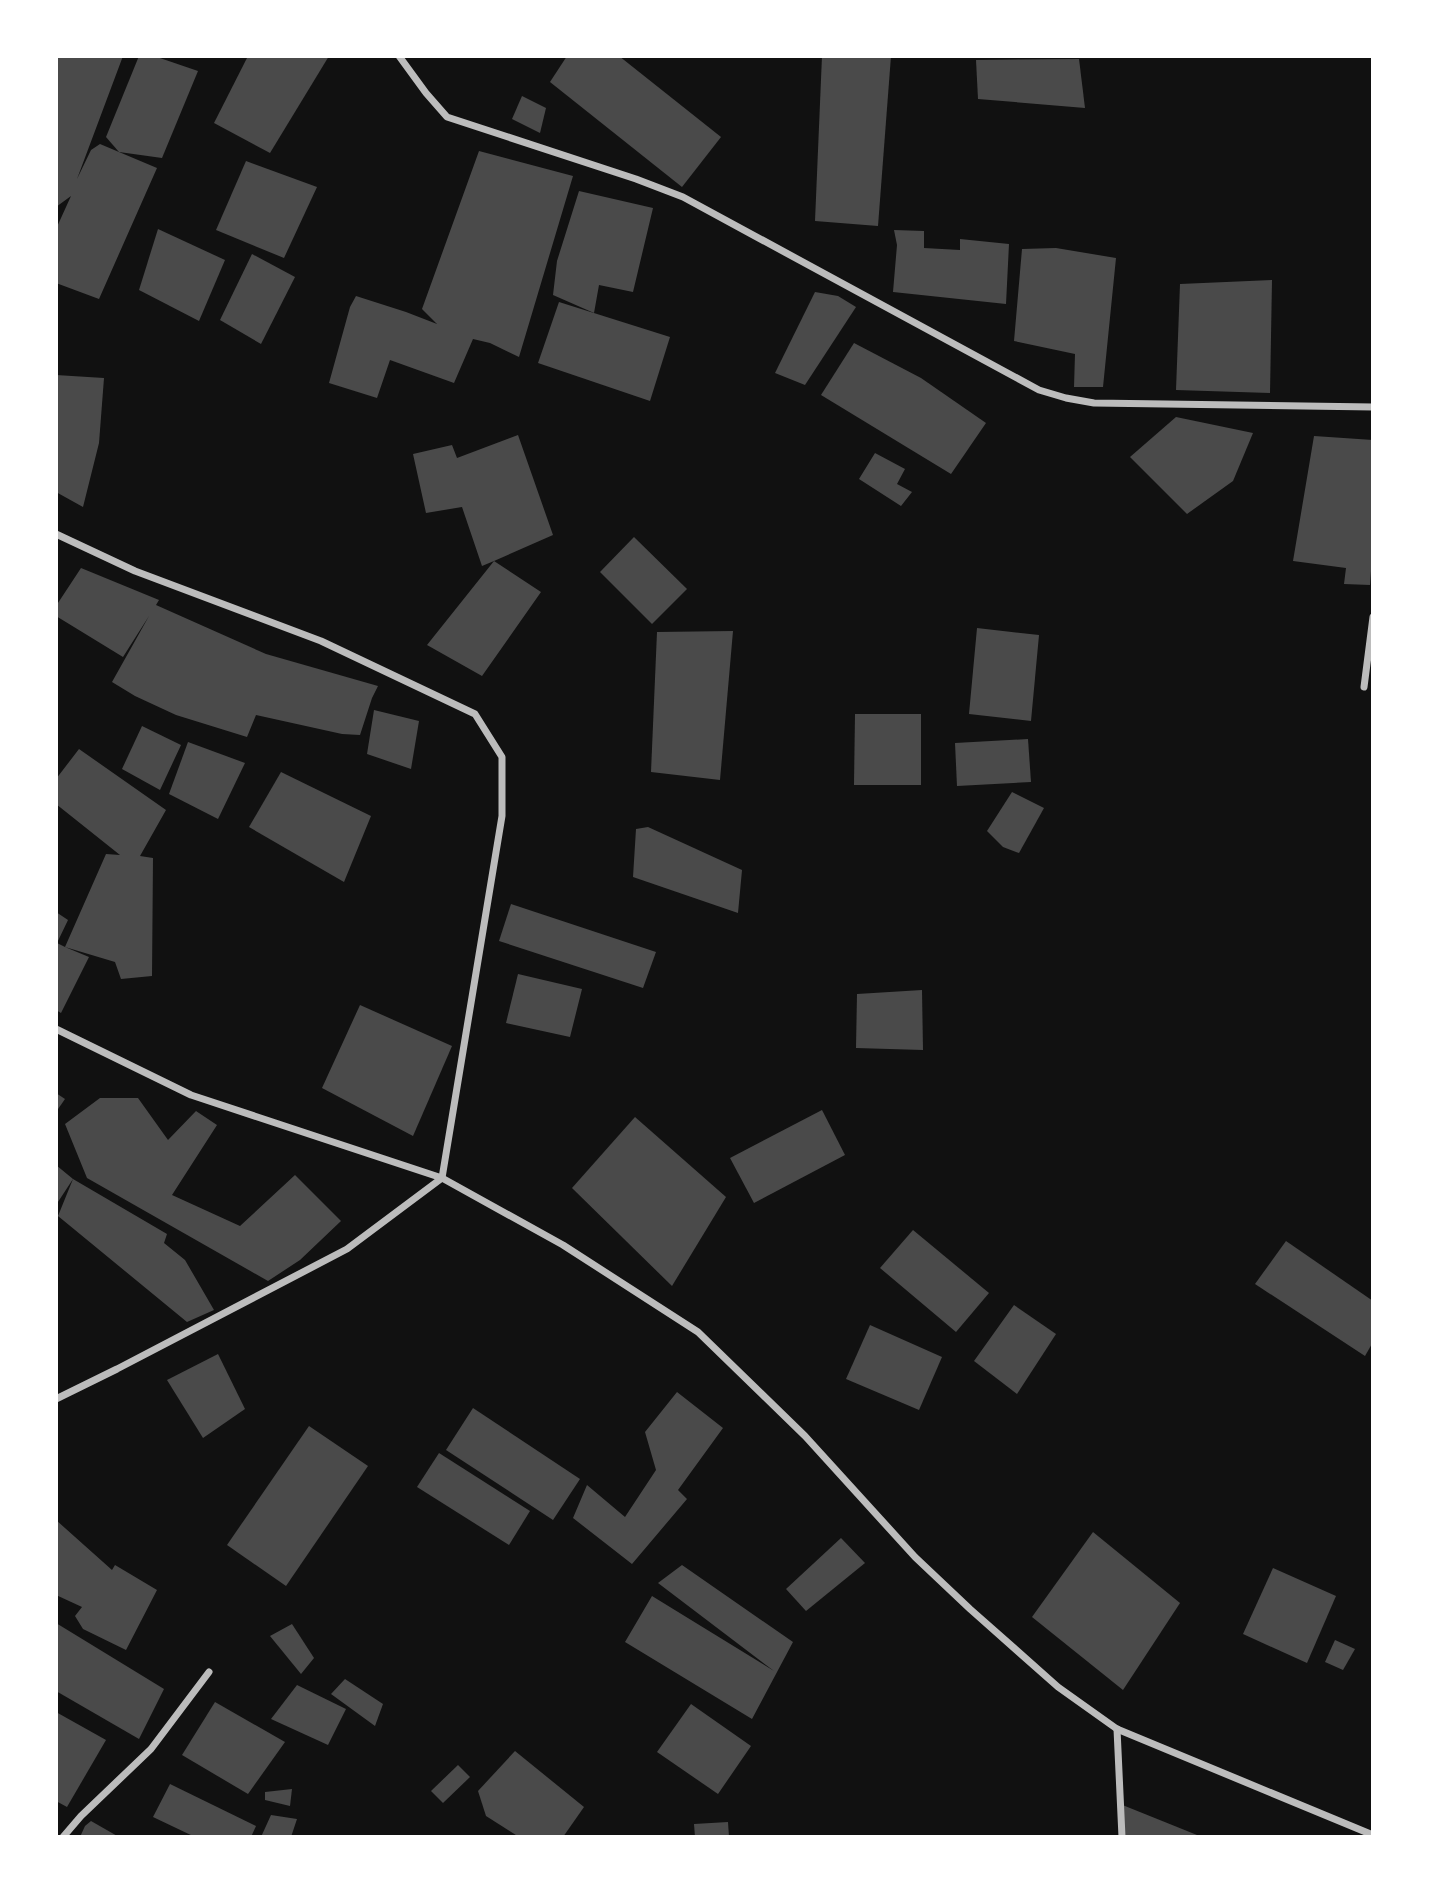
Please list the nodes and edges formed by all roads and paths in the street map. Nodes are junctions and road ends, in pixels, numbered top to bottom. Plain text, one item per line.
1 (399, 56) edge
2 (1373, 407) edge
3 (56, 534) edge
4 (1373, 617) edge
5 (1364, 687) dead end
6 (56, 1029) edge
7 (442, 1178) junction
8 (56, 1399) edge
9 (209, 1672) dead end
10 (1118, 1729) junction
11 (1373, 1835) edge
12 (63, 1837) edge
13 (1122, 1837) edge

1 - 2 street
3 - 7 street
4 - 5 street
6 - 7 street
7 - 8 street
7 - 10 street
9 - 12 street
10 - 11 street
10 - 13 street

